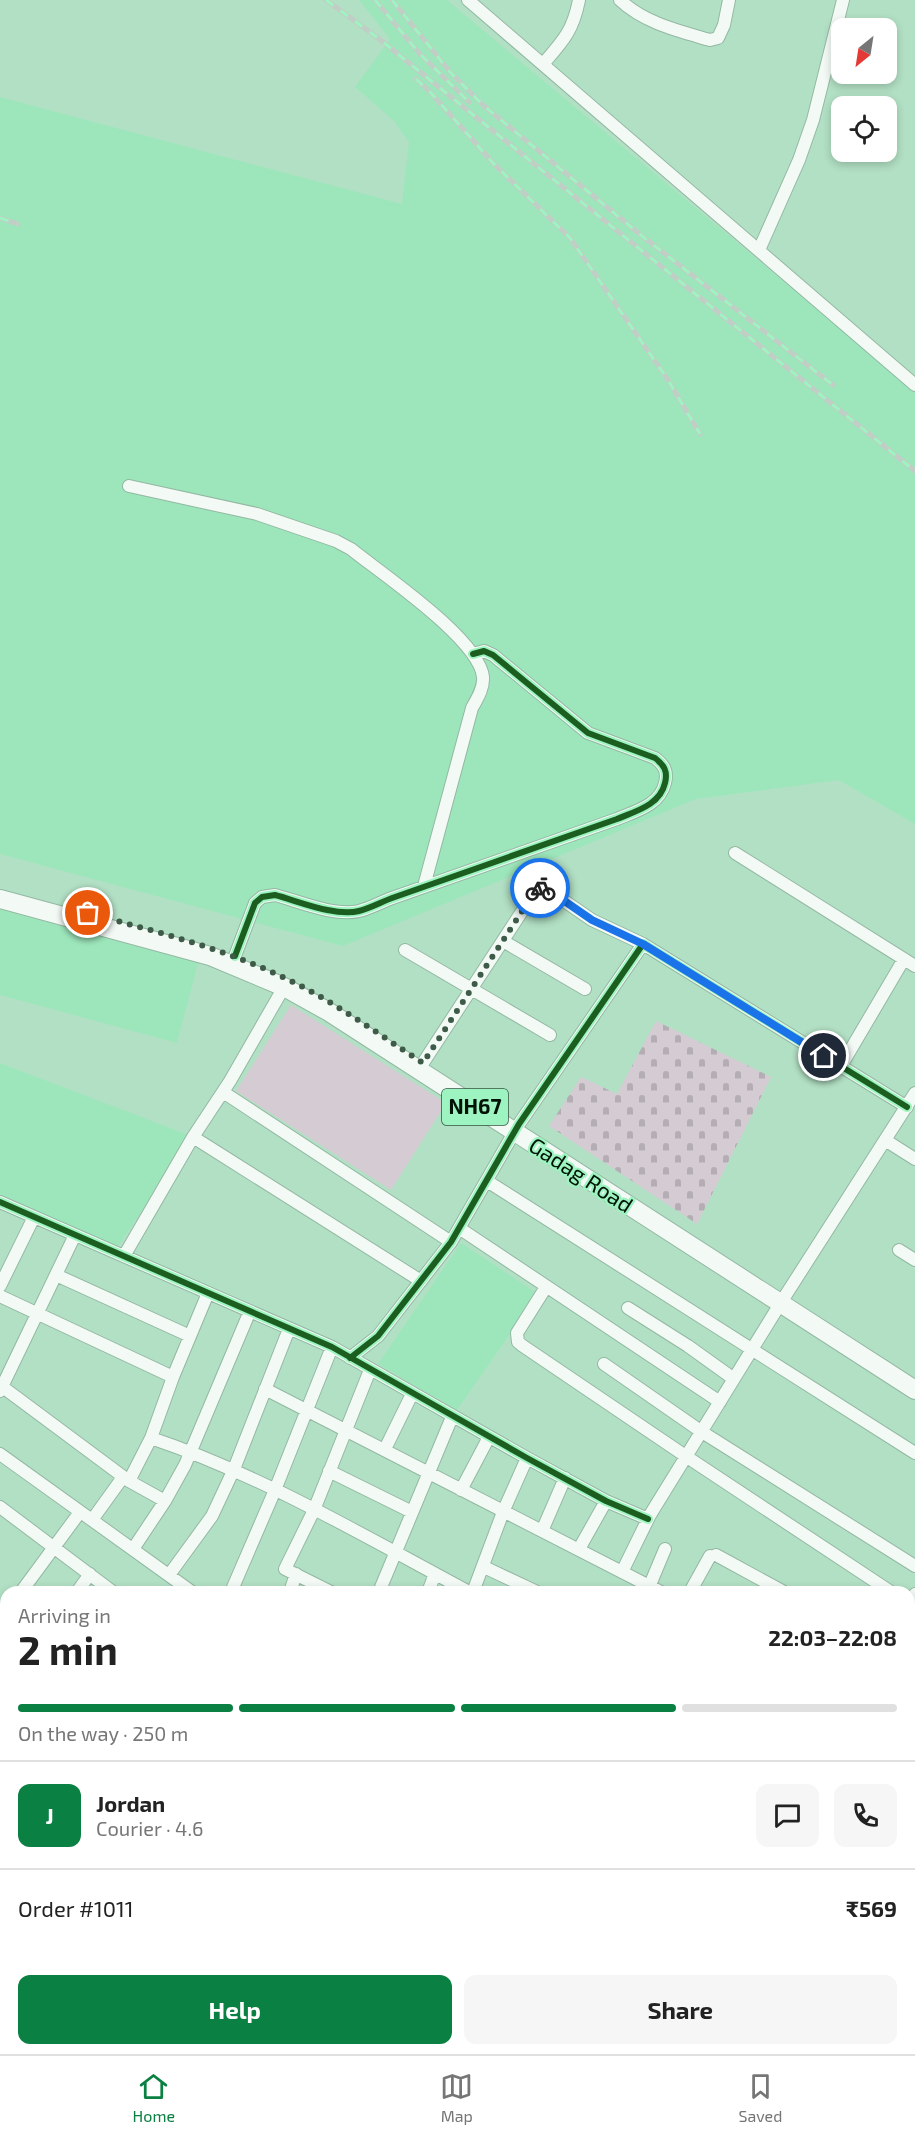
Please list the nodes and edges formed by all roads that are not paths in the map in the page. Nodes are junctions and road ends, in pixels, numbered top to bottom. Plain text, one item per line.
1 (468, 0) edge
2 (579, 0) edge
3 (620, 0) edge
4 (729, 0) edge
5 (843, 0) edge
6 (543, 64) junction
7 (759, 250) junction
8 (914, 382) edge
9 (129, 486) dead end
10 (473, 654) junction
11 (735, 853) dead end
12 (424, 886) junction
13 (0, 890) edge
14 (0, 899) edge
15 (503, 941) junction
16 (643, 944) junction
17 (405, 950) dead end
18 (235, 956) junction
19 (904, 958) junction
20 (915, 966) edge
21 (284, 987) junction
22 (472, 989) junction
23 (585, 989) dead end
24 (550, 1035) dead end
25 (423, 1063) junction
26 (841, 1066) junction
27 (223, 1092) junction
28 (915, 1093) edge
29 (907, 1107) junction
30 (517, 1128) junction
31 (193, 1137) junction
32 (885, 1140) junction
33 (915, 1159) edge
34 (487, 1181) junction
35 (0, 1202) edge
36 (34, 1217) junction
37 (459, 1228) junction
38 (75, 1235) junction
39 (451, 1242) junction
40 (899, 1250) dead end
41 (124, 1256) junction
42 (915, 1260) edge
43 (56, 1275) junction
44 (421, 1281) junction
45 (0, 1286) edge
46 (546, 1287) junction
47 (208, 1293) junction
48 (0, 1296) edge
49 (782, 1300) junction
50 (628, 1308) dead end
51 (250, 1311) junction
52 (38, 1314) junction
53 (289, 1329) junction
54 (190, 1336) junction
55 (332, 1347) junction
56 (753, 1349) junction
57 (350, 1358) junction
58 (604, 1364) dead end
59 (370, 1370) junction
60 (173, 1377) junction
61 (734, 1379) junction
62 (915, 1379) edge
63 (1, 1388) edge
64 (265, 1389) junction
65 (915, 1390) edge
66 (412, 1394) junction
67 (720, 1402) junction
68 (307, 1409) junction
69 (452, 1417) junction
70 (346, 1429) junction
71 (702, 1432) junction
72 (489, 1437) junction
73 (151, 1438) junction
74 (385, 1449) junction
75 (191, 1451) junction
76 (915, 1453) edge
77 (0, 1454) edge
78 (687, 1457) junction
79 (527, 1458) junction
80 (234, 1469) junction
81 (329, 1471) junction
82 (428, 1472) junction
83 (565, 1478) junction
84 (126, 1479) junction
85 (275, 1490) junction
86 (461, 1490) junction
87 (606, 1501) junction
88 (165, 1502) junction
89 (314, 1510) junction
90 (1, 1511) edge
91 (80, 1512) junction
92 (412, 1512) junction
93 (503, 1512) junction
94 (648, 1519) junction
95 (92, 1520) junction
96 (542, 1531) junction
97 (54, 1546) junction
98 (133, 1549) junction
99 (665, 1549) dead end
100 (579, 1550) junction
101 (396, 1553) junction
102 (915, 1566) edge
103 (484, 1567) junction
104 (622, 1572) junction
105 (90, 1574) junction
106 (296, 1574) junction
107 (435, 1574) junction
108 (169, 1575) junction
109 (25, 1586) edge
110 (81, 1586) edge
111 (106, 1586) edge
112 (184, 1586) edge
113 (234, 1586) edge
114 (292, 1586) edge
115 (314, 1586) edge
116 (382, 1586) edge
117 (430, 1586) edge
118 (459, 1586) edge
119 (474, 1586) edge
120 (519, 1586) edge
121 (646, 1586) edge
122 (654, 1586) edge
123 (694, 1586) edge
124 (772, 1586) edge
125 (882, 1586) edge

1 - 6 street
2 - 6 street
3 - 4 street
5 - 7 street
6 - 7 street
7 - 8 street
9 - 10 street
10 - 12 street
10 - 12 street
11 - 19 street
12 - 18 street
13 - 18 highway, Gadag Road / NH67
14 - 21 highway, Gadag Road / NH67
15 - 16 street
15 - 22 street
15 - 23 street
16 - 26 street
16 - 30 street
17 - 22 street
18 - 25 highway, Gadag Road / NH67
19 - 20 street
19 - 26 street
21 - 27 street
21 - 30 highway, Gadag Road / NH67
22 - 24 street
22 - 25 street
25 - 30 highway, Gadag Road / NH67
26 - 29 street
27 - 31 street
27 - 39 street
28 - 29 street
29 - 32 street
30 - 34 street
30 - 49 highway, Gadag Road / NH67
31 - 41 street
31 - 44 street
32 - 33 street
32 - 49 street
34 - 37 street
34 - 56 street
35 - 36 street
36 - 38 street
36 - 45 street
37 - 39 street
37 - 46 street
38 - 41 street
38 - 43 street
39 - 44 street
40 - 42 street
41 - 47 street
43 - 52 street
43 - 54 street
44 - 57 street
46 - 67 street
46 - 78 street
47 - 51 street
47 - 54 street
48 - 52 street
49 - 56 street
49 - 62 highway, Gadag Road / NH67
49 - 65 highway, Gadag Road / NH67
50 - 61 street
51 - 53 street
51 - 75 street
52 - 60 street
52 - 63 street
53 - 55 street
53 - 64 street
54 - 60 street
55 - 57 street
55 - 68 street
56 - 61 street
56 - 76 street
57 - 59 street
58 - 71 street
59 - 66 street
59 - 70 street
60 - 73 street
61 - 67 street
63 - 84 street
64 - 68 street
64 - 80 street
66 - 69 street
66 - 74 street
67 - 71 street
68 - 70 street
68 - 85 street
69 - 72 street
69 - 82 street
70 - 74 street
70 - 81 street
71 - 78 street
71 - 102 street
72 - 79 street
72 - 86 street
73 - 75 street
73 - 84 street
74 - 82 street
75 - 80 street
75 - 88 street
77 - 91 street
78 - 94 street
78 - 125 street
79 - 83 street
79 - 93 street
80 - 85 street
80 - 108 street
81 - 89 street
81 - 92 street
82 - 86 street
82 - 92 street
83 - 87 street
83 - 96 street
84 - 88 street
84 - 95 street
85 - 89 street
85 - 113 street
86 - 93 street
87 - 94 street
87 - 100 street
88 - 98 street
89 - 101 street
89 - 106 street
90 - 97 street
91 - 95 street
91 - 97 street
92 - 101 street
93 - 96 street
93 - 103 street
94 - 104 street
95 - 98 street
96 - 100 street
97 - 105 street
97 - 109 street
98 - 108 street
99 - 122 street
100 - 104 street
101 - 107 street
101 - 116 street
103 - 119 street
103 - 120 street
104 - 121 street
105 - 110 street
105 - 111 street
106 - 114 street
106 - 115 street
107 - 117 street
107 - 118 street
108 - 112 street
123 - 124 street

